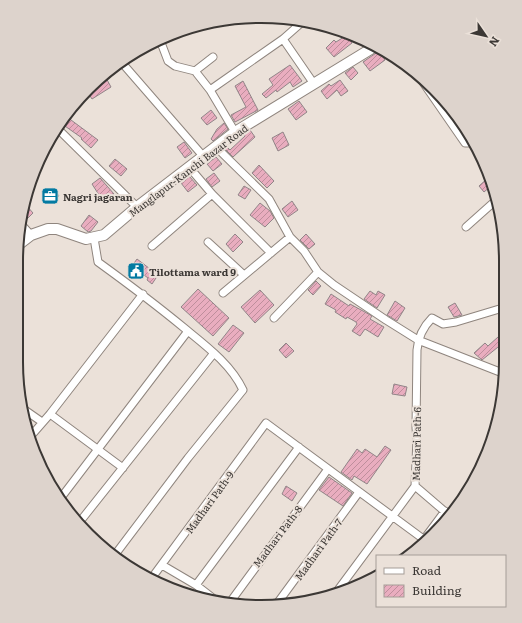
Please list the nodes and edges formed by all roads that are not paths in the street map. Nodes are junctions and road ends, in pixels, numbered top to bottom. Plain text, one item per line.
1 (298, 26) edge
2 (283, 39) junction
3 (162, 45) edge
4 (370, 50) edge
5 (213, 57) dead end
6 (125, 66) edge
7 (195, 71) junction
8 (314, 84) junction
9 (210, 90) junction
10 (435, 99) edge
11 (235, 132) junction
12 (61, 133) edge
13 (468, 143) edge
14 (216, 147) junction
15 (204, 156) junction
16 (189, 167) junction
17 (212, 194) junction
18 (492, 204) edge
19 (137, 207) junction
20 (466, 227) dead end
21 (25, 229) edge
22 (31, 235) junction
23 (290, 237) junction
24 (94, 238) junction
25 (24, 240) edge
26 (208, 242) dead end
27 (152, 246) dead end
28 (271, 253) junction
29 (318, 272) junction
30 (244, 275) junction
31 (223, 293) dead end
32 (143, 294) junction
33 (499, 309) edge
34 (274, 318) dead end
35 (188, 331) junction
36 (418, 340) junction
37 (214, 353) junction
38 (498, 371) edge
39 (29, 413) edge
40 (50, 414) junction
41 (42, 422) junction
42 (34, 432) edge
43 (299, 447) junction
44 (96, 450) junction
45 (123, 468) junction
46 (328, 469) junction
47 (415, 486) junction
48 (359, 492) junction
49 (63, 494) edge
50 (445, 513) edge
51 (393, 517) junction
52 (82, 519) edge
53 (422, 537) edge
54 (117, 552) edge
55 (162, 565) junction
56 (155, 574) edge
57 (196, 585) junction
58 (340, 586) edge
59 (207, 594) edge
60 (233, 598) edge
61 (281, 599) edge

1 - 2 street
2 - 8 street
2 - 9 street
3 - 7 street
4 - 8 street, Manglapur-Kanchi Bazar Road
5 - 7 street
6 - 15 street
7 - 9 street
8 - 11 street, Manglapur-Kanchi Bazar Road
9 - 11 street
10 - 13 street
11 - 14 street, Manglapur-Kanchi Bazar Road
12 - 19 street
14 - 15 street, Manglapur-Kanchi Bazar Road
14 - 23 street
15 - 16 street, Manglapur-Kanchi Bazar Road
16 - 17 street
16 - 19 street, Manglapur-Kanchi Bazar Road
17 - 27 street
17 - 28 street
18 - 20 street
19 - 24 street, Manglapur-Kanchi Bazar Road
21 - 22 street
22 - 24 street
22 - 25 street
23 - 28 street
23 - 29 street
24 - 32 street
26 - 30 street
28 - 30 street
29 - 34 street
29 - 36 street
30 - 31 street
32 - 35 street
32 - 40 street
33 - 36 street
35 - 37 street
35 - 44 street
36 - 38 street
36 - 47 street, Madhari Path-6
37 - 45 street
37 - 54 street
39 - 41 street
40 - 41 street
40 - 44 street
41 - 42 street
43 - 46 street
43 - 55 street, Madhari Path-9
43 - 57 street
44 - 45 street
44 - 49 street
45 - 52 street
46 - 48 street
46 - 60 street, Madhari Path-8
47 - 50 street
47 - 51 street, Madhari Path-6
48 - 51 street
48 - 61 street, Madhari Path-7
51 - 53 street
51 - 58 street, Madhari Path-6
55 - 56 street, Madhari Path-9
55 - 57 street
57 - 59 street

